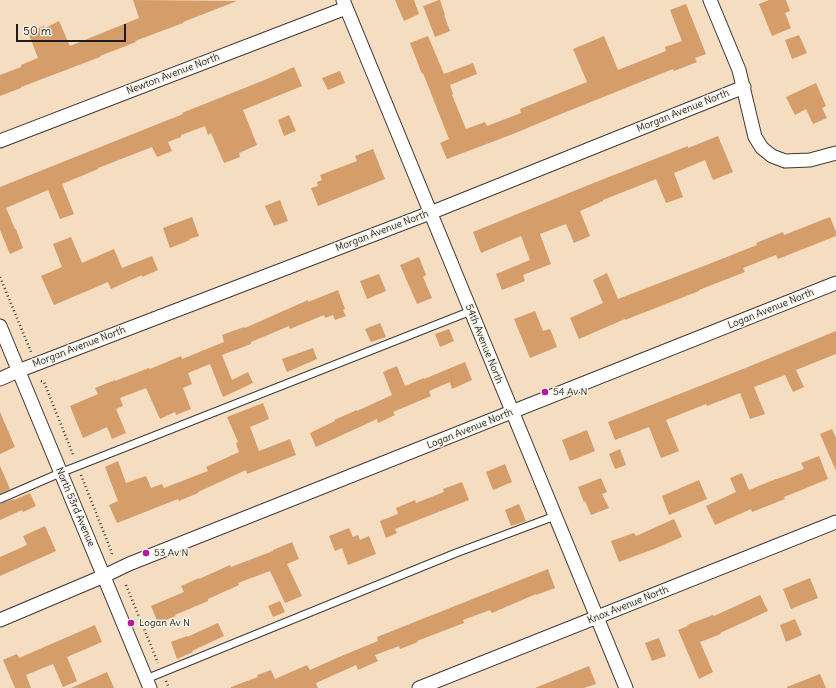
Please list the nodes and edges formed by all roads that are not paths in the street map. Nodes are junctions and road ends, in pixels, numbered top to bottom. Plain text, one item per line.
1 (710, 0) edge
2 (344, 4) edge
3 (744, 87) junction
4 (0, 141) edge
5 (836, 153) edge
6 (430, 212) junction
7 (836, 284) edge
8 (471, 311) junction
9 (0, 326) edge
10 (18, 371) junction
11 (0, 379) edge
12 (512, 412) junction
13 (60, 473) junction
14 (0, 499) edge
15 (555, 516) junction
16 (836, 522) edge
17 (104, 576) junction
18 (597, 618) junction
19 (0, 620) edge
20 (148, 684) edge
21 (419, 688) edge
22 (626, 688) edge

1 - 3 street
2 - 4 street, Newton Avenue North
2 - 6 street, 54th Avenue North
3 - 5 street
3 - 6 street, Morgan Avenue North
6 - 8 street, 54th Avenue North
6 - 10 street, Morgan Avenue North
7 - 12 street, Logan Avenue North
8 - 12 street, 54th Avenue North
8 - 13 lane
9 - 10 street, North 53rd Avenue
10 - 11 street, Morgan Avenue North
10 - 13 street, North 53rd Avenue
12 - 15 street, 54th Avenue North
12 - 17 street, Logan Avenue North
13 - 14 lane
13 - 17 street, North 53rd Avenue
15 - 18 street, 54th Avenue North
15 - 20 lane
16 - 18 street, Knox Avenue North
17 - 19 street, Logan Avenue North
17 - 20 street, North 53rd Avenue
18 - 21 street, Knox Avenue North
18 - 22 street, 54th Avenue North

